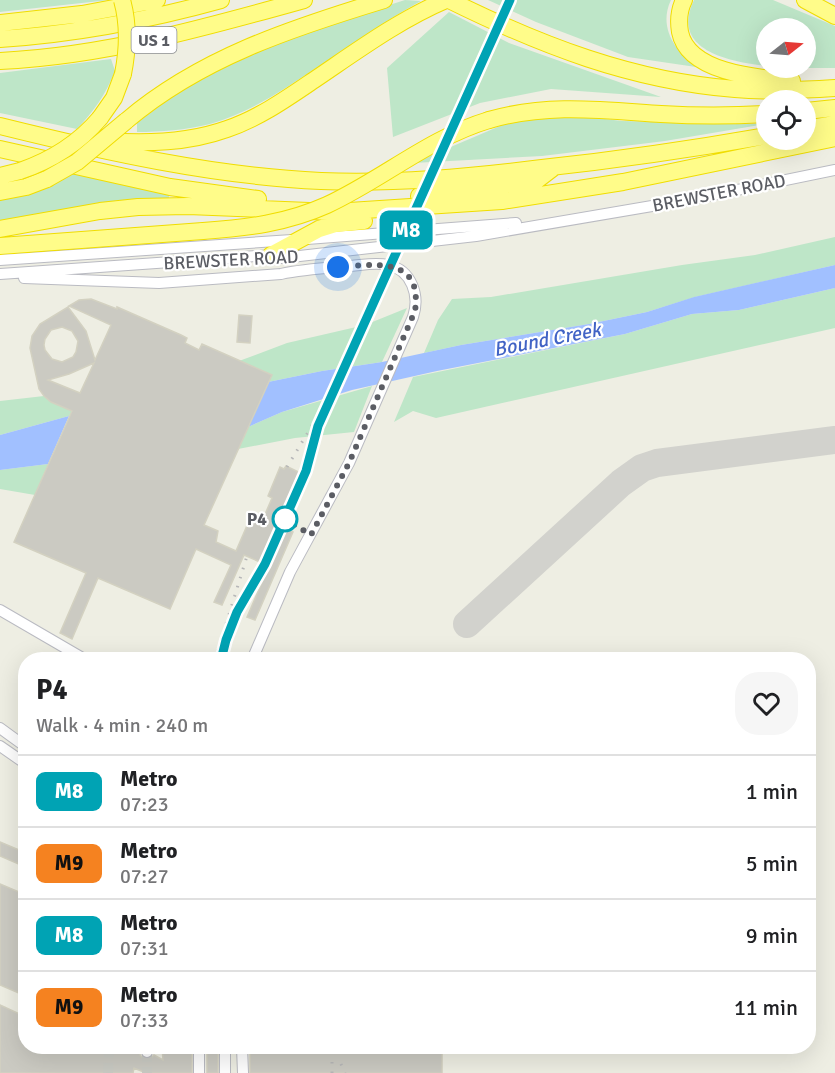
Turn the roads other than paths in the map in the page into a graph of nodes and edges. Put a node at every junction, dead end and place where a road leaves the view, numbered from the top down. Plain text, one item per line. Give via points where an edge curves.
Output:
1 (122, 0) edge
2 (157, 0) edge
3 (221, 0) edge
4 (304, 0) edge
5 (384, 0) edge
6 (448, 0) edge
7 (684, 0) edge
8 (796, 0) edge
9 (805, 0) edge
10 (831, 13) edge
11 (0, 23) edge
12 (0, 39) edge
13 (0, 61) edge
14 (835, 86) edge
15 (835, 108) edge
16 (816, 110) edge
17 (756, 114) edge
18 (835, 124) edge
19 (816, 127) edge
20 (8, 128) edge
21 (756, 138) edge
22 (835, 138) edge
23 (0, 149) edge
24 (553, 167) junction
25 (835, 170) edge
26 (0, 176) edge
27 (0, 192) edge
28 (501, 201) junction
29 (567, 220) junction
30 (0, 229) edge
31 (299, 239) junction
32 (0, 246) edge
33 (149, 250) junction
34 (271, 255) junction
35 (0, 260) edge
36 (136, 265) junction
37 (0, 276) edge
38 (147, 282) junction
39 (0, 610) edge
40 (72, 652) edge
41 (256, 652) edge
42 (0, 728) edge
43 (18, 741) edge
44 (0, 746) edge
45 (18, 758) edge
46 (200, 1054) edge
47 (225, 1054) edge
48 (242, 1054) edge
49 (199, 1073) edge
50 (225, 1073) edge
51 (243, 1073) edge

1 - 26 highway, bridge via 128,39 123,74 114,98 100,118 65,151 38,165
2 - 11 highway
3 - 12 highway via 102,27
4 - 13 highway, US 1 via 151,41
5 - 27 highway, bridge via 236,52 152,100 77,162 26,187
6 - 14 highway via 602,65 669,81 737,89
6 - 20 highway via 383,33 273,107 226,130 185,140 144,143
7 - 14 highway via 679,16 681,36 687,48 703,61 756,77
8 - 10 highway
9 - 10 highway
15 - 16 highway
17 - 32 highway, bridge via 695,115 593,108 537,110 482,122 433,143 354,191 308,213 264,226
18 - 19 highway
20 - 24 highway via 187,166 302,180 417,180
21 - 24 highway
22 - 28 highway via 623,182
23 - 24 highway via 170,188 286,200 373,200 445,193 536,181
25 - 29 street, BREWSTER ROAD
28 - 30 highway via 334,212 138,207
28 - 31 highway via 335,224
29 - 31 street, BREWSTER ROAD
29 - 34 street, BREWSTER ROAD via 354,251 282,258
31 - 33 street, BREWSTER ROAD
31 - 34 highway
33 - 35 street, BREWSTER ROAD
33 - 36 street
34 - 36 street, BREWSTER ROAD
36 - 37 street, BREWSTER ROAD
36 - 38 street via 138,276
37 - 38 street
38 - 41 street via 384,264 398,268 413,286 413,317 342,477 287,580
39 - 40 street
42 - 43 street
44 - 45 street
46 - 49 street
47 - 50 street
48 - 51 street

